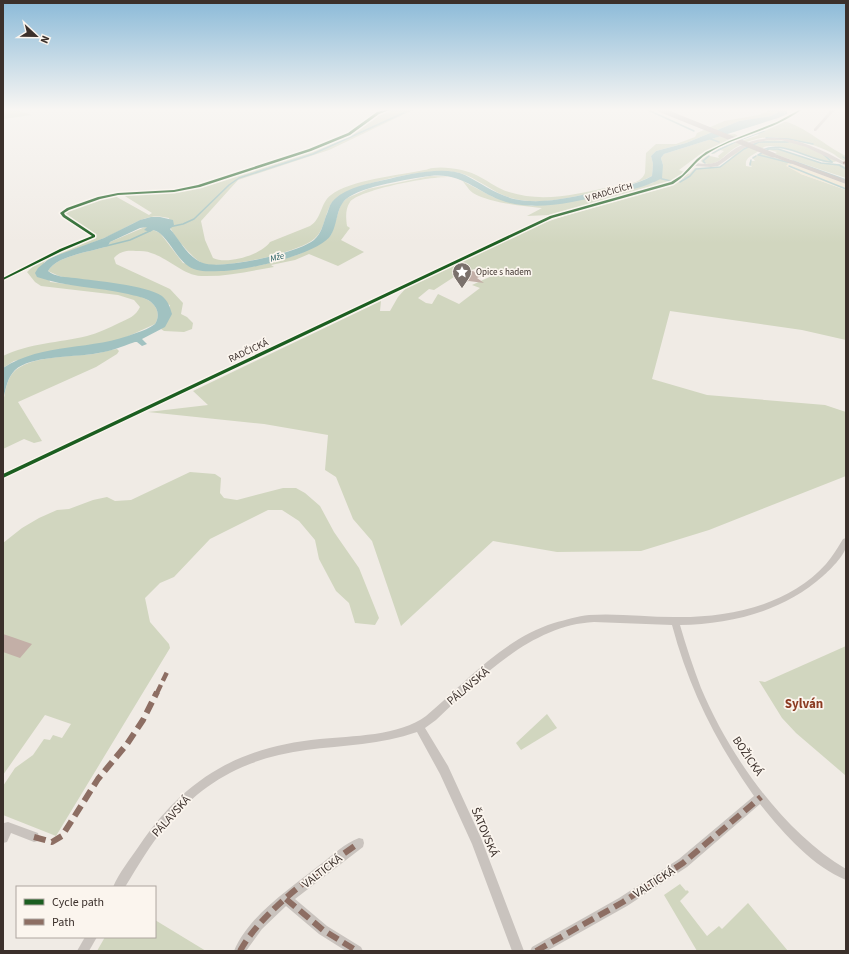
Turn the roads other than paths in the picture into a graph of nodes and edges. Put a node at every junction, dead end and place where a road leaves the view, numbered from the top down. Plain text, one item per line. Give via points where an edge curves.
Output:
1 (296, 155) edge
2 (704, 155) edge
3 (732, 155) edge
4 (772, 155) edge
5 (826, 155) edge
6 (694, 164) junction
7 (846, 165) edge
8 (846, 182) edge
9 (501, 240) joint
10 (3, 279) edge
11 (3, 476) edge
12 (846, 541) edge
13 (675, 621) junction
14 (419, 726) junction
15 (761, 796) junction
16 (34, 837) dead end
17 (3, 838) edge
18 (359, 842) dead end
19 (846, 875) edge
20 (120, 886) edge
21 (286, 899) junction
22 (90, 938) edge
23 (84, 951) edge
24 (240, 951) edge
25 (357, 951) edge
26 (518, 951) edge
27 (536, 951) edge

1 - 10 street via 205,184 174,190 118,194 68,209 62,213 64,216 94,236
2 - 6 street, V RADČICÍCH
3 - 6 street via 719,165
4 - 8 main road, bridge
5 - 7 street
6 - 9 street, V RADČICÍCH via 684,177 672,183 552,217
9 - 11 street, RADČICKÁ
12 - 13 street, PÁLAVSKÁ via 828,568 809,585 784,600 736,616
13 - 14 street, PÁLAVSKÁ via 588,619 542,631 511,650
13 - 15 street, BOŽICKÁ via 687,665 703,705 732,756
14 - 20 street, PÁLAVSKÁ via 390,736 274,750 250,757 224,770 202,784 162,822
14 - 26 street, ŠATOVSKÁ via 444,770 477,842
15 - 19 street, BOŽICKÁ via 802,843
15 - 27 street, VALTICKÁ via 683,863 623,902
16 - 17 street via 8,827
18 - 21 street, VALTICKÁ
21 - 24 street, VALTICKÁ via 261,920
21 - 25 street via 324,930
22 - 23 street

